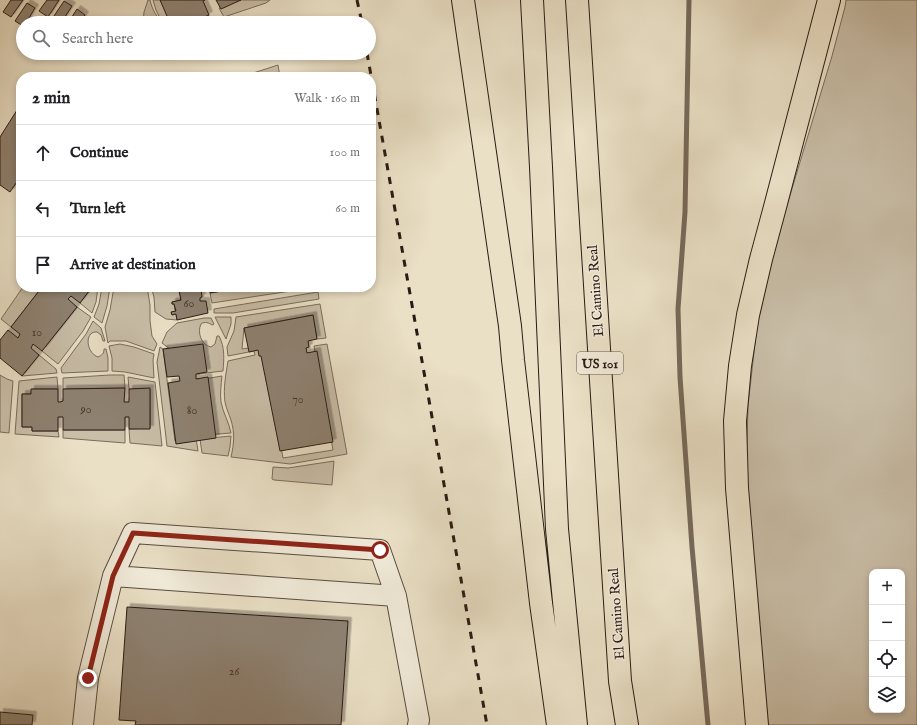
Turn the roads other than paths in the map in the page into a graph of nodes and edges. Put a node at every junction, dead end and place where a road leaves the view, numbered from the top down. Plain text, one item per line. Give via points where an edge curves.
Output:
1 (463, 0) edge
2 (532, 0) edge
3 (577, 0) edge
4 (829, 0) edge
5 (113, 576) junction
6 (396, 596) junction
7 (83, 725) edge
8 (418, 725) edge
9 (558, 725) edge
10 (576, 725) edge
11 (627, 725) edge
12 (757, 725) edge

1 - 9 highway via 510,326 541,603
2 - 10 highway via 557,529
3 - 11 highway, El Camino Real / US 101 via 620,681
4 - 12 highway via 761,259 740,366 735,421 737,488
5 - 6 lane
5 - 6 lane via 133,533 380,550
5 - 7 lane via 88,678
6 - 8 lane

